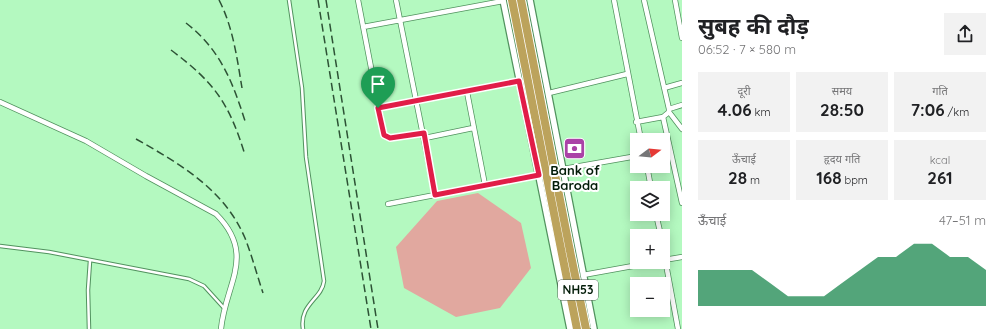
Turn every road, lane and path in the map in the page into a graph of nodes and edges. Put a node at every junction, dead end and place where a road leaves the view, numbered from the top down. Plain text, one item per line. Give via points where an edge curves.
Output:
1 (289, 0) edge
2 (358, 0) edge
3 (396, 0) edge
4 (470, 0) edge
5 (503, 0) edge
6 (512, 0) edge
7 (520, 0) edge
8 (530, 0) edge
9 (614, 0) edge
10 (644, 0) edge
11 (675, 0) edge
12 (472, 7) junction
13 (401, 20) junction
14 (363, 27) junction
15 (521, 28) junction
16 (682, 38) edge
17 (628, 74) junction
18 (519, 81) junction
19 (682, 83) edge
20 (664, 88) junction
21 (467, 92) junction
22 (549, 93) junction
23 (0, 102) edge
24 (418, 102) junction
25 (682, 106) edge
26 (378, 108) junction
27 (669, 110) junction
28 (663, 117) junction
29 (636, 122) junction
30 (473, 128) junction
31 (682, 129) edge
32 (639, 133) edge
33 (424, 136) junction
34 (630, 157) edge
35 (563, 170) junction
36 (539, 175) junction
37 (485, 185) junction
38 (435, 195) junction
39 (682, 203) edge
40 (388, 204) dead end
41 (0, 246) edge
42 (682, 257) edge
43 (670, 259) edge
44 (90, 260) junction
45 (630, 266) edge
46 (666, 269) edge
47 (583, 275) junction
48 (224, 308) junction
49 (590, 308) junction
50 (567, 313) junction
51 (89, 329) edge
52 (221, 329) edge
53 (303, 329) edge
54 (570, 329) edge
55 (577, 329) edge
56 (586, 329) edge
57 (594, 329) edge
58 (678, 329) edge

1 - 53 lane via 302,88 306,157 324,281 322,290 308,306 303,318
2 - 14 street
3 - 13 street
4 - 12 street
5 - 12 street
5 - 18 street
6 - 15 highway, NH53
7 - 15 highway, NH53
8 - 22 street
9 - 17 street
10 - 20 street
11 - 16 street
12 - 13 street
13 - 14 street
13 - 24 street
14 - 26 street
15 - 55 highway, NH53, bridge
15 - 56 highway, NH53, bridge
17 - 22 street
17 - 29 street
18 - 21 street
18 - 36 street
19 - 20 street
20 - 27 street
21 - 24 street
21 - 30 street
22 - 35 street
23 - 48 street via 86,141 216,214 228,228 238,258
24 - 26 street
24 - 33 street
25 - 27 street
26 - 33 street via 383,132 387,138
27 - 28 street
27 - 31 street
28 - 29 street
28 - 39 street
29 - 32 street
30 - 33 street
30 - 37 street
33 - 38 street
34 - 35 street
35 - 47 street
36 - 37 street
36 - 50 street
37 - 38 street
38 - 40 street
41 - 44 lane
42 - 43 street
44 - 48 lane via 189,279 204,286
44 - 51 lane
45 - 47 street
46 - 58 street
47 - 49 street
48 - 52 street
49 - 50 street
49 - 57 street
50 - 54 street

